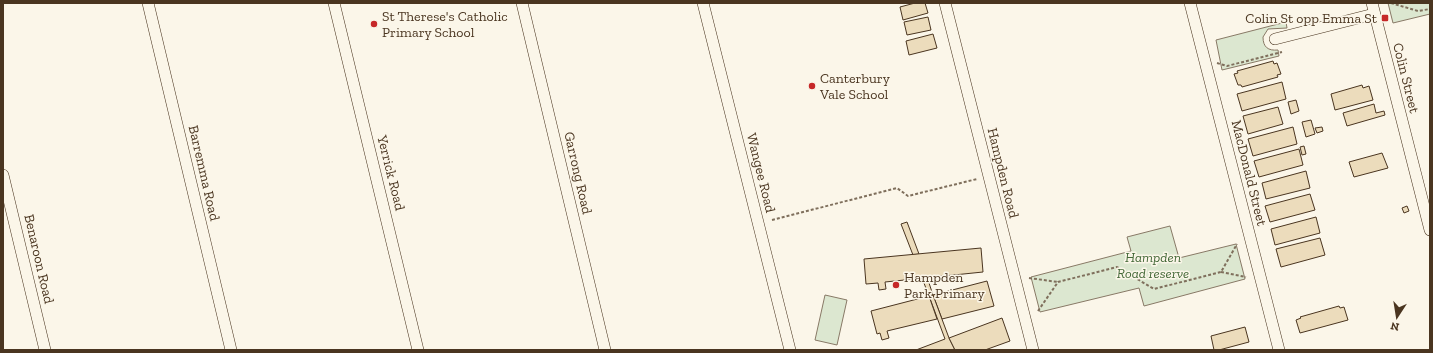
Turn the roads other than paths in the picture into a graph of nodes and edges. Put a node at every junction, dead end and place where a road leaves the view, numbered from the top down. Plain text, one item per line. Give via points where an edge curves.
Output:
1 (148, 3) edge
2 (334, 3) edge
3 (522, 3) edge
4 (703, 3) edge
5 (945, 3) edge
6 (1190, 3) edge
7 (1373, 8) edge
8 (1274, 38) dead end
9 (3, 175) edge
10 (5, 192) edge
11 (1430, 230) edge
12 (45, 350) edge
13 (231, 350) edge
14 (418, 350) edge
15 (604, 350) edge
16 (790, 350) edge
17 (1033, 350) edge
18 (1279, 350) edge

1 - 13 street, Barremma Road
2 - 14 street, Yerrick Road
3 - 15 street, Garrong Road
4 - 16 street, Wangee Road
5 - 17 street, Hampden Road
6 - 18 street, MacDonald Street
7 - 8 street
7 - 11 street, Colin Street
9 - 10 street, Benaroon Road
10 - 12 street, Benaroon Road

